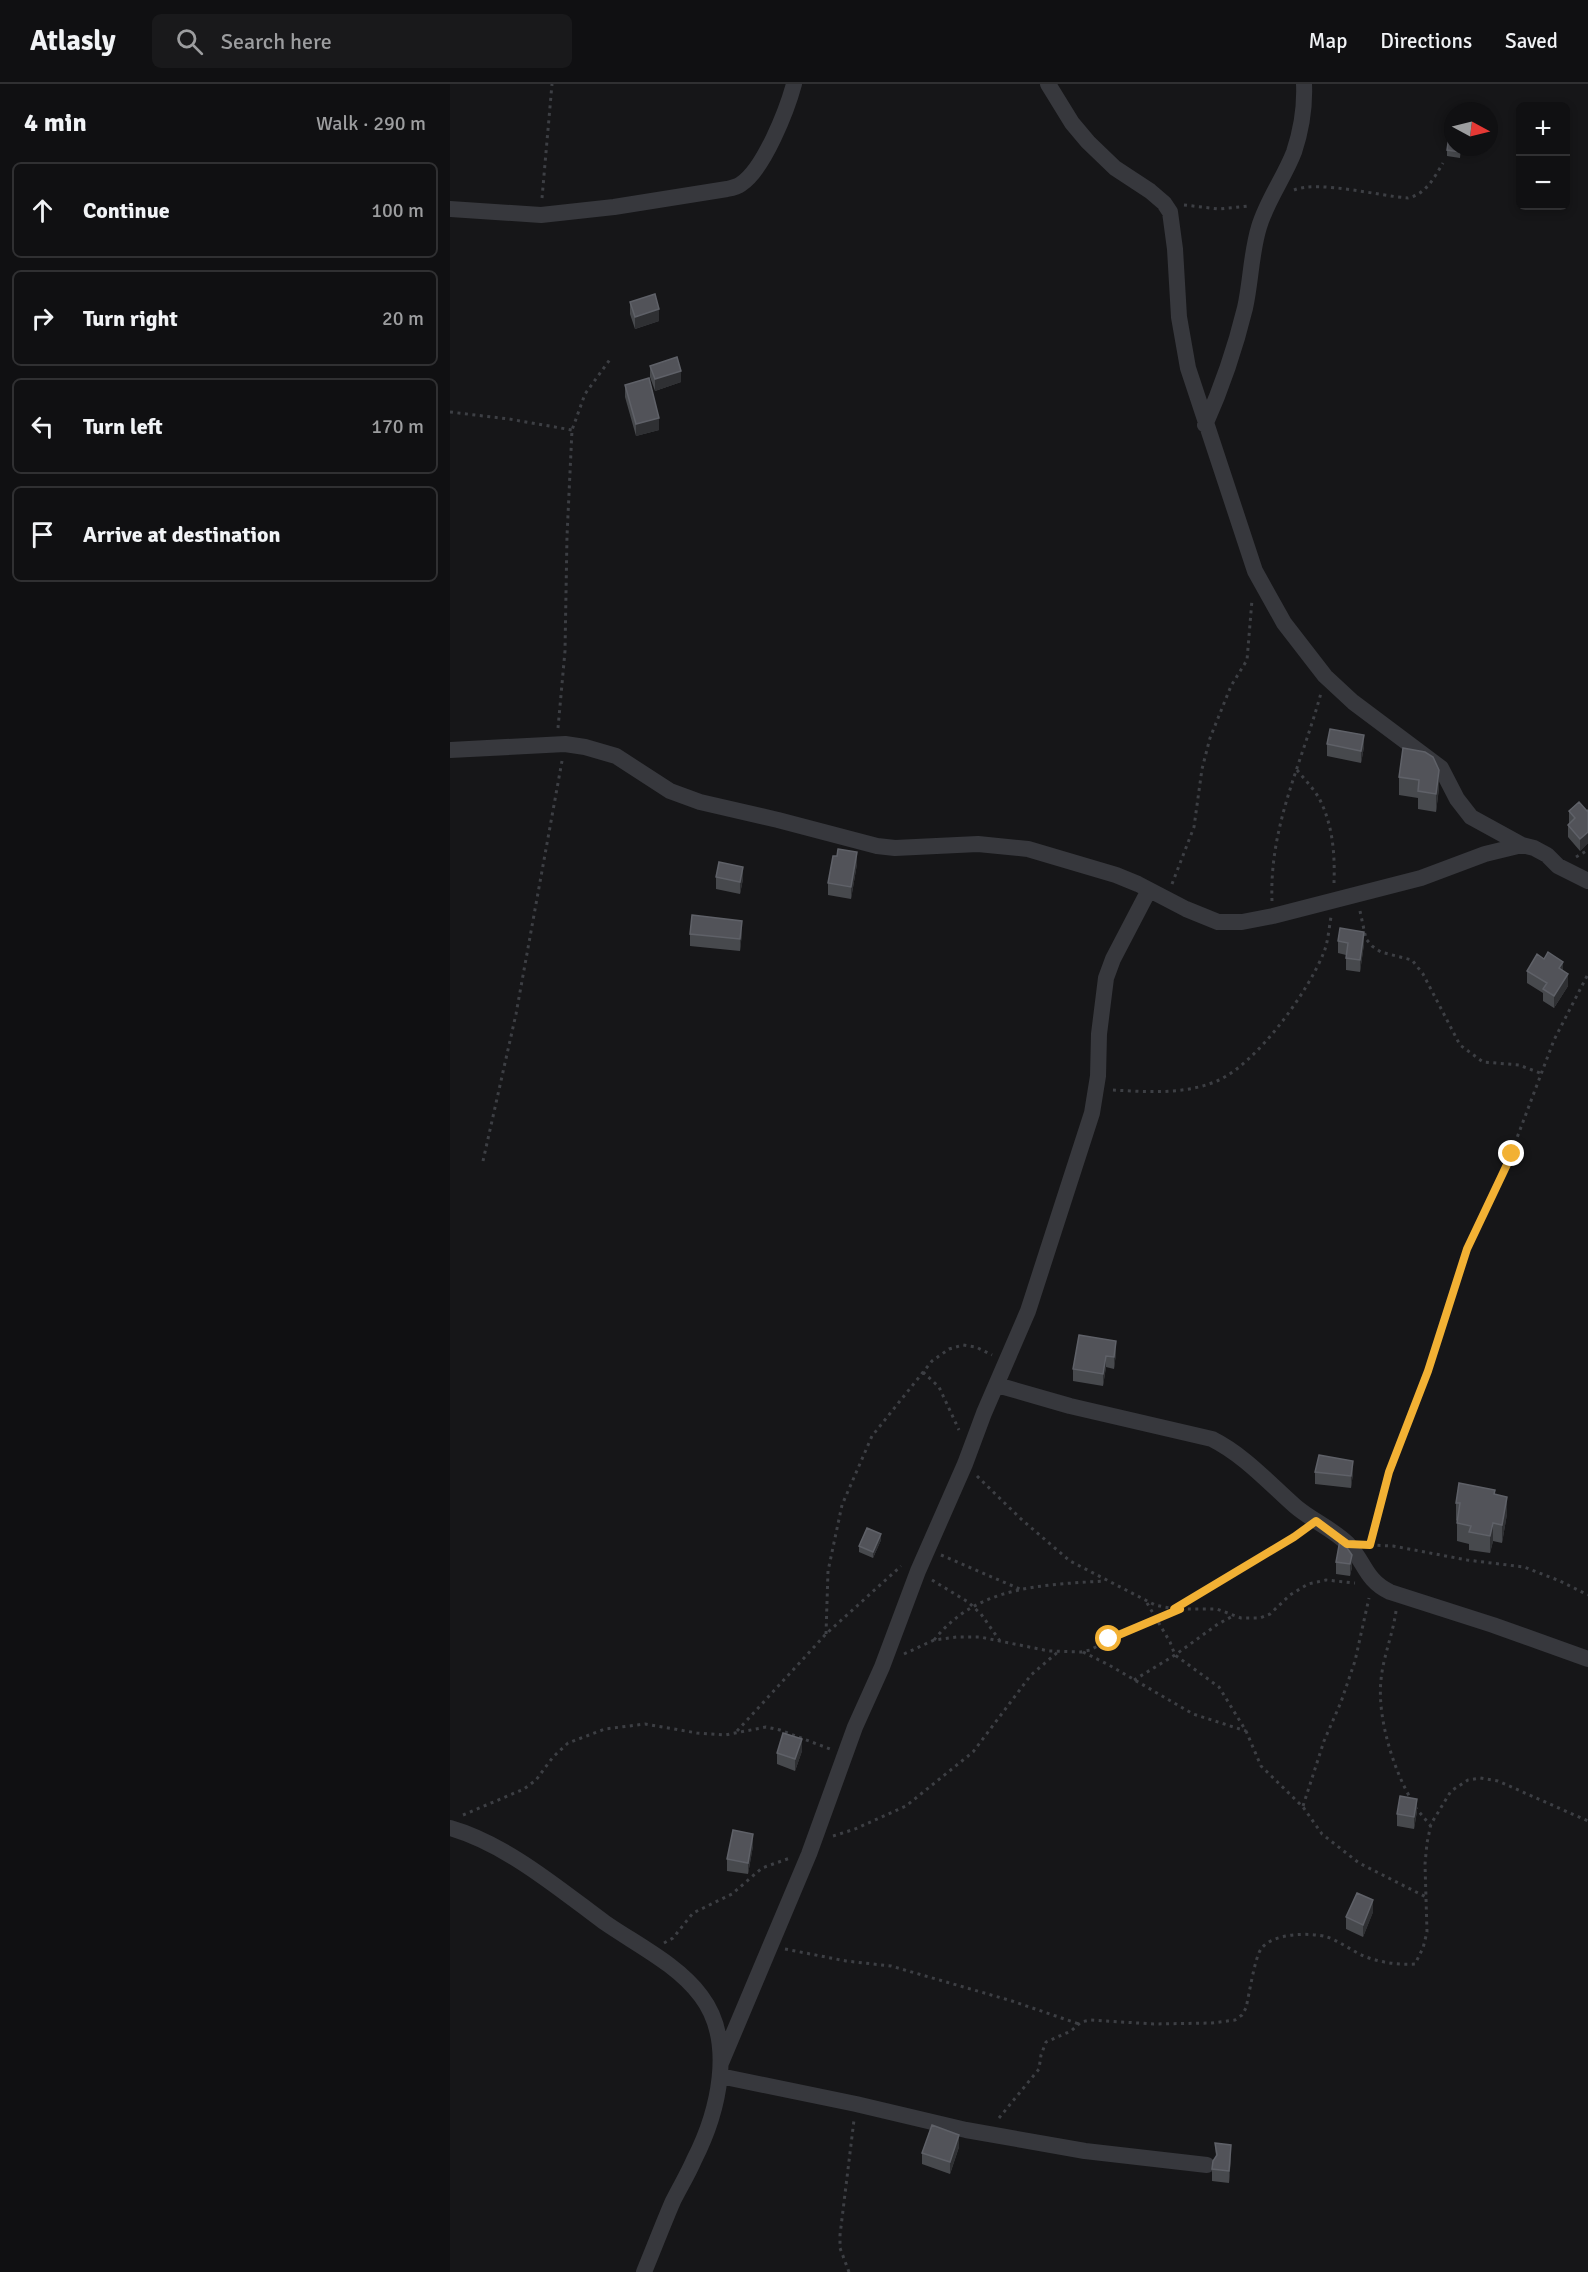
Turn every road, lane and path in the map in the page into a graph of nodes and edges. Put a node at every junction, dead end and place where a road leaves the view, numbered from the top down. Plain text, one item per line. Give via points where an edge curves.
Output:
1 (552, 84) edge
2 (794, 84) edge
3 (1048, 84) edge
4 (1304, 84) edge
5 (1443, 163) dead end
6 (1271, 199) junction
7 (1164, 203) junction
8 (450, 209) edge
9 (541, 215) junction
10 (611, 358) dead end
11 (450, 412) edge
12 (1205, 425) junction
13 (572, 430) junction
14 (1256, 571) junction
15 (1326, 676) junction
16 (561, 745) junction
17 (450, 750) edge
18 (1297, 770) junction
19 (1522, 845) junction
20 (1588, 881) edge
21 (1149, 890) junction
22 (1358, 894) junction
23 (1165, 898) junction
24 (1334, 900) junction
25 (1273, 916) junction
26 (1588, 974) edge
27 (1540, 1073) junction
28 (1096, 1088) junction
29 (483, 1161) dead end
30 (1006, 1365) junction
31 (923, 1372) junction
32 (997, 1385) junction
33 (967, 1460) junction
34 (1316, 1521) junction
35 (1347, 1544) junction
36 (1370, 1545) junction
37 (927, 1550) junction
38 (918, 1571) junction
39 (1106, 1581) junction
40 (1375, 1585) junction
41 (1022, 1590) junction
42 (1398, 1594) junction
43 (1588, 1594) edge
44 (1147, 1601) junction
45 (972, 1606) junction
46 (1174, 1609) junction
47 (1180, 1609) junction
48 (1233, 1616) junction
49 (1155, 1619) junction
50 (826, 1634) junction
51 (934, 1640) junction
52 (1000, 1641) junction
53 (1059, 1651) junction
54 (1081, 1652) junction
55 (1175, 1655) junction
56 (1588, 1659) edge
57 (882, 1667) junction
58 (1134, 1680) junction
59 (1246, 1731) junction
60 (736, 1733) junction
61 (846, 1753) junction
62 (1303, 1807) junction
63 (1588, 1821) edge
64 (452, 1823) edge
65 (1431, 1826) junction
66 (811, 1847) junction
67 (1426, 1897) junction
68 (769, 1946) junction
69 (650, 1951) junction
70 (1079, 2024) junction
71 (721, 2070) junction
72 (856, 2104) junction
73 (987, 2134) junction
74 (1207, 2165) dead end
75 (644, 2272) edge
76 (849, 2272) edge

1 - 9 path
2 - 9 street via 786,112 763,158 742,184 702,194
3 - 7 street via 1088,142 1115,168
4 - 6 street via 1294,152
5 - 6 path via 1424,191 1408,198 1299,187
6 - 7 path via 1219,209
6 - 12 street via 1259,228 1237,340
7 - 12 street via 1170,212 1176,249 1181,336
8 - 9 street
10 - 13 path via 585,394
11 - 13 path
12 - 14 street
13 - 16 path
14 - 15 street via 1284,622
14 - 23 path via 1247,660 1231,686 1210,738 1194,827
15 - 18 path
15 - 19 street via 1353,702 1441,768 1471,817
16 - 17 street
16 - 21 street via 616,756 670,791 734,811 877,846 978,844 1028,849 1116,875
16 - 29 path via 516,1014
18 - 24 path via 1320,799 1330,829 1335,858
18 - 25 path via 1275,840
19 - 20 street via 1547,855 1558,866
19 - 22 street
21 - 23 street
21 - 28 street via 1106,978
22 - 24 street
22 - 27 path via 1366,939 1381,952 1412,960 1460,1046 1483,1062 1519,1065
23 - 25 street via 1218,921 1242,922
24 - 25 street
24 - 28 path via 1324,952 1304,989 1249,1060 1221,1079 1187,1089 1139,1092
26 - 27 path
27 - 36 path via 1512,1154 1467,1249 1428,1371 1389,1472
28 - 30 street via 1092,1113 1043,1269
30 - 31 path via 963,1345 949,1349
30 - 32 street
31 - 33 path via 939,1387 948,1404
31 - 50 path via 872,1436 842,1505 828,1571
32 - 33 street
32 - 34 street via 1212,1439 1269,1480
33 - 37 street
33 - 39 path via 1058,1552
34 - 35 street
34 - 46 path
35 - 36 path
35 - 40 street
36 - 43 path via 1524,1567
37 - 38 street
37 - 41 path
37 - 50 path via 898,1568
38 - 45 path
38 - 57 street
39 - 41 path
39 - 44 path
40 - 42 street
40 - 48 path via 1317,1581 1299,1588 1266,1617
40 - 62 path via 1356,1661
41 - 45 path
42 - 56 street
42 - 65 path via 1381,1677 1383,1722 1408,1795
44 - 46 path
44 - 49 path
45 - 51 path
45 - 52 path
46 - 47 path
47 - 48 path via 1217,1609
47 - 49 path
48 - 55 path
49 - 54 path
49 - 55 path
50 - 60 path
51 - 52 path via 980,1637
51 - 57 path
52 - 53 path
53 - 54 path
53 - 66 path via 1031,1675 973,1752 906,1806
54 - 58 path
55 - 58 path
55 - 59 path via 1219,1687
57 - 61 street
58 - 59 path via 1192,1713
59 - 62 path via 1261,1767
60 - 61 path via 760,1727 780,1730
60 - 64 path via 712,1734 645,1724 595,1732 568,1743 524,1790
61 - 66 street
62 - 67 path via 1322,1834 1359,1863
63 - 65 path via 1498,1781 1480,1778 1450,1791
64 - 69 street
65 - 67 path via 1425,1864
66 - 68 street
66 - 69 path via 762,1868 732,1894 693,1913 673,1938
67 - 70 path via 1426,1932 1415,1964 1366,1957 1327,1937 1287,1935 1259,1950 1246,2007 1235,2020 1154,2024 1090,2020
68 - 70 path via 891,1966
68 - 71 street
69 - 71 street via 701,1996 718,2026
70 - 73 path via 1046,2042 1039,2069
71 - 72 street
71 - 75 street via 708,2126
72 - 73 street
72 - 76 path via 840,2235 840,2248
73 - 74 street

